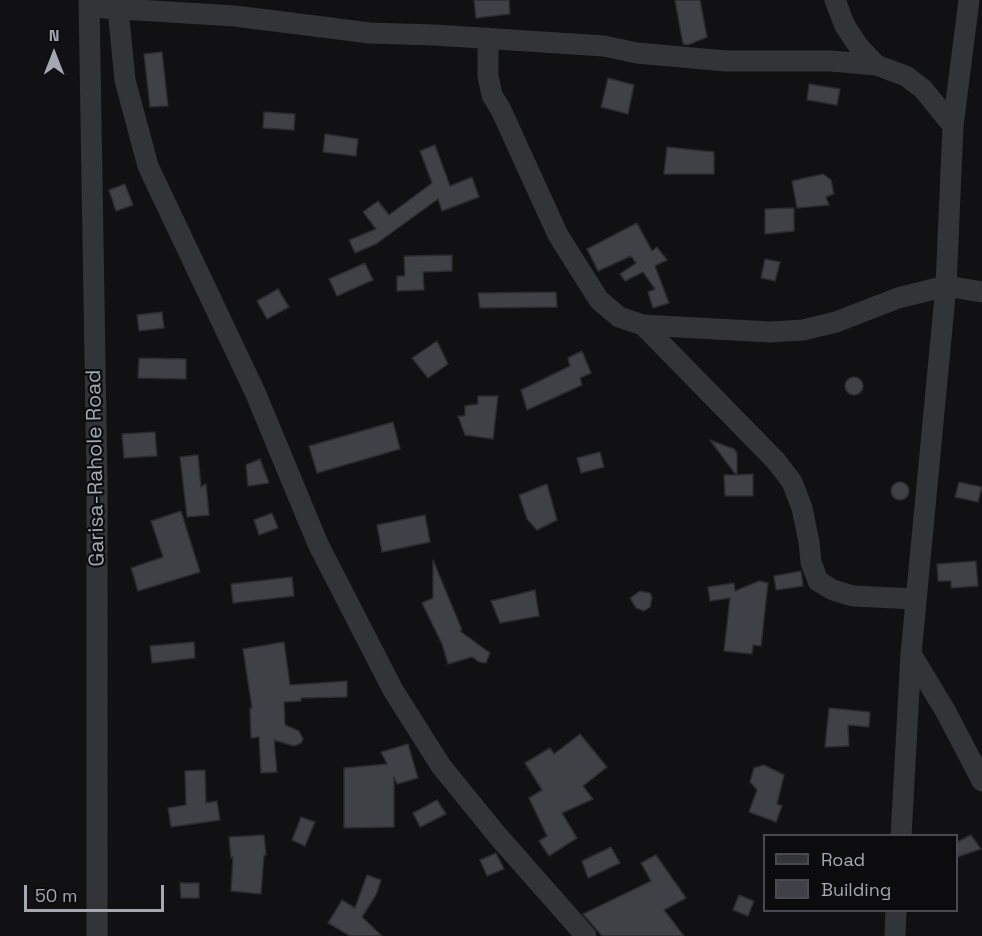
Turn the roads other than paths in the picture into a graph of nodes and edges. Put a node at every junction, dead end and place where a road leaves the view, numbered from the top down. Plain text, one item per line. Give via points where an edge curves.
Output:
1 (835, 0) edge
2 (969, 0) edge
3 (89, 4) edge
4 (118, 9) junction
5 (488, 38) junction
6 (876, 65) junction
7 (953, 126) junction
8 (946, 285) junction
9 (982, 292) edge
10 (643, 325) junction
11 (916, 599) junction
12 (911, 654) junction
13 (982, 781) edge
14 (901, 834) edge
15 (896, 912) edge
16 (97, 936) edge
17 (586, 936) edge
18 (894, 936) edge

1 - 6 street via 845,26
2 - 7 street
3 - 4 street
3 - 16 street, Garisa-Rahole Road via 97,479
4 - 5 street via 235,16 370,33
4 - 17 street via 125,80 148,166 255,392 318,544 393,690 441,766
5 - 6 street via 604,46 726,61
5 - 10 street via 492,95 558,235 599,300 619,317
6 - 7 street via 906,76 923,89
7 - 8 street
8 - 9 street
8 - 10 street via 802,330
8 - 11 street
10 - 11 street via 792,482 818,580 853,596
11 - 12 street
12 - 13 street
12 - 14 street
15 - 18 street

